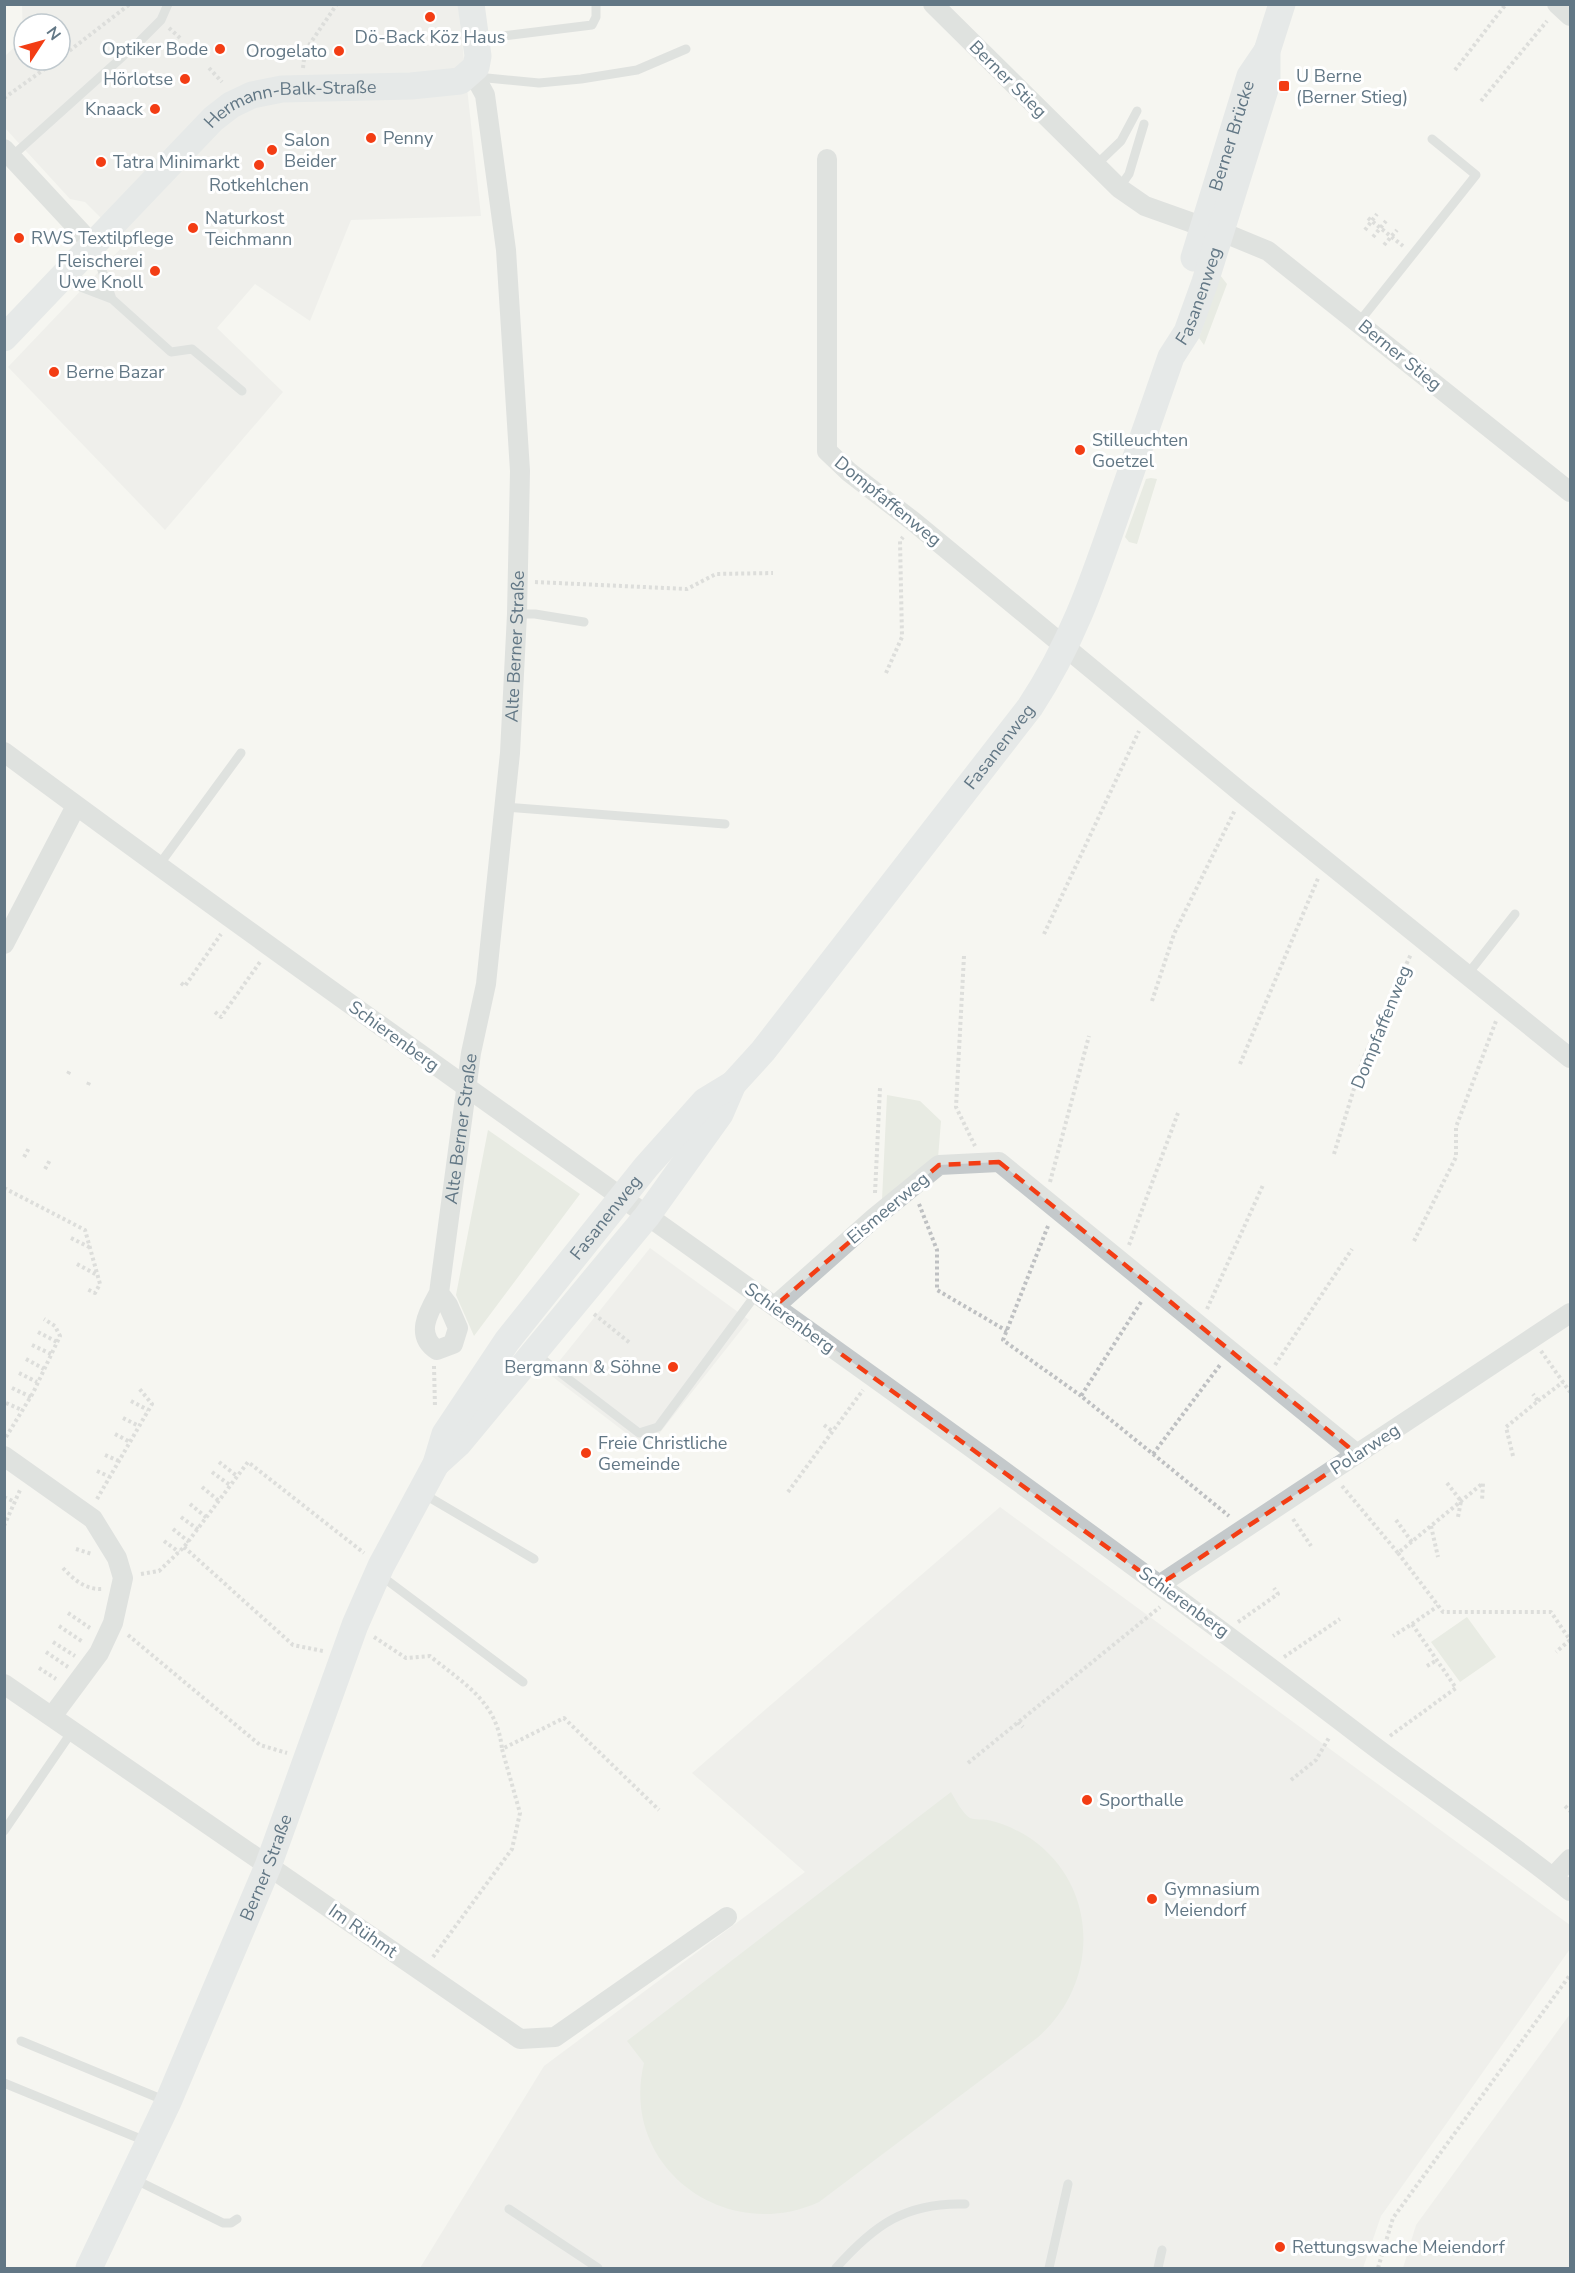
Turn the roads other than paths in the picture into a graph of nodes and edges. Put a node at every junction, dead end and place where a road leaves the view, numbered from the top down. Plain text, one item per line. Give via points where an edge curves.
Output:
1 (168, 4) edge
2 (471, 4) edge
3 (596, 4) edge
4 (933, 4) edge
5 (1282, 4) edge
6 (477, 39) junction
7 (686, 49) dead end
8 (1268, 51) junction
9 (469, 76) junction
10 (1137, 111) dead end
11 (1144, 124) dead end
12 (1432, 139) dead end
13 (8, 153) edge
14 (827, 159) dead end
15 (1096, 165) junction
16 (1119, 188) junction
17 (1213, 229) junction
18 (93, 245) junction
19 (60, 279) junction
20 (112, 299) junction
21 (1359, 322) junction
22 (4, 338) edge
23 (242, 391) dead end
24 (1570, 492) edge
25 (517, 614) junction
26 (584, 622) dead end
27 (1065, 648) junction
28 (4, 752) edge
29 (241, 753) dead end
30 (76, 806) junction
31 (504, 807) junction
32 (725, 824) dead end
33 (159, 865) junction
34 (1515, 914) dead end
35 (4, 945) edge
36 (1467, 975) junction
37 (1570, 1058) edge
38 (733, 1084) junction
39 (467, 1090) junction
40 (621, 1198) junction
41 (647, 1216) junction
42 (440, 1293) dead end
43 (757, 1293) junction
44 (775, 1306) junction
45 (1570, 1313) edge
46 (534, 1352) junction
47 (500, 1374) junction
48 (1357, 1454) junction
49 (4, 1456) edge
50 (420, 1492) junction
51 (534, 1559) dead end
52 (379, 1570) junction
53 (1167, 1590) junction
54 (523, 1682) dead end
55 (4, 1684) edge
56 (53, 1715) junction
57 (73, 1730) junction
58 (4, 1831) edge
59 (1570, 1859) edge
60 (268, 1866) junction
61 (1553, 1877) junction
62 (1570, 1891) edge
63 (727, 1917) dead end
64 (21, 2041) dead end
65 (4, 2083) edge
66 (168, 2102) junction
67 (150, 2143) junction
68 (133, 2179) junction
69 (1068, 2184) dead end
70 (965, 2204) dead end
71 (509, 2209) dead end
72 (237, 2219) dead end
73 (1162, 2250) dead end
74 (89, 2268) edge
75 (598, 2268) edge
76 (836, 2268) edge
77 (1049, 2268) edge
78 (1158, 2268) edge

1 - 13 lane via 161,20 140,41
2 - 6 main road
3 - 6 lane via 592,25
4 - 15 street, Berner Stieg
5 - 8 main road, Berner Brücke
6 - 9 main road via 476,67
7 - 9 lane via 637,70 581,79 539,84
8 - 17 main road, Berner Brücke via 1268,83
8 - 17 main road, Berner Brücke via 1250,76 1213,196
9 - 18 main road, Hermann-Balk-Straße via 447,84 299,74 252,95 213,120
9 - 25 street, Alte Berner Straße via 485,95 506,250 520,471
10 - 15 lane via 1121,141
11 - 16 lane via 1129,174
12 - 21 lane via 1476,175
13 - 18 street
14 - 27 street, Dompfaffenweg via 827,451
15 - 16 street, Berner Stieg
16 - 17 street, Berner Stieg via 1145,206
17 - 21 street, Berner Stieg via 1268,251
17 - 27 main road, Fasanenweg via 1188,332 1171,357 1094,583
18 - 19 main road, Hermann-Balk-Straße
18 - 20 lane
19 - 20 lane
19 - 22 main road, Hermann-Balk-Straße
20 - 23 lane via 171,352 192,350
21 - 24 street, Berner Stieg
25 - 26 lane
25 - 31 street, Alte Berner Straße
27 - 36 street, Dompfaffenweg
27 - 38 main road, Fasanenweg via 1030,707 763,1051
28 - 30 street, Schierenberg
29 - 33 lane
30 - 33 street, Schierenberg
30 - 35 street
31 - 32 lane
31 - 39 street, Alte Berner Straße via 486,984
33 - 39 street, Schierenberg
34 - 36 lane
36 - 37 street, Dompfaffenweg
38 - 40 main road, Fasanenweg via 705,1101 683,1123
38 - 41 main road, Fasanenweg via 720,1114
39 - 40 street, Schierenberg
39 - 42 street, Alte Berner Straße
40 - 41 street, Schierenberg
40 - 47 main road, Fasanenweg
41 - 43 street, Schierenberg
41 - 46 main road, Fasanenweg
43 - 44 street, Schierenberg
43 - 46 lane via 658,1427 639,1433
44 - 48 street, Eismeerweg via 939,1165 999,1162
44 - 53 street, Schierenberg
45 - 48 street, Polarweg
46 - 47 main road, Fasanenweg
47 - 50 main road, Berner Straße via 459,1443 436,1464
48 - 53 street, Polarweg via 1244,1529
49 - 56 street via 93,1519 117,1558 122,1583 106,1638
50 - 51 lane
50 - 52 main road, Berner Straße
52 - 54 lane
52 - 60 main road, Berner Straße
53 - 61 street, Schierenberg
55 - 56 street, Im Rühmt
56 - 57 street, Im Rühmt
57 - 58 lane
57 - 60 street, Im Rühmt
59 - 61 street
60 - 63 street, Im Rühmt via 520,2039 555,2037
60 - 66 main road, Berner Straße
61 - 62 street, Schierenberg
64 - 66 lane
65 - 67 lane
66 - 67 main road, Berner Straße
67 - 68 main road, Berner Straße
68 - 72 lane via 224,2223
68 - 74 main road, Berner Straße
69 - 77 lane
70 - 76 lane via 919,2207 889,2220
71 - 75 lane
73 - 78 lane

